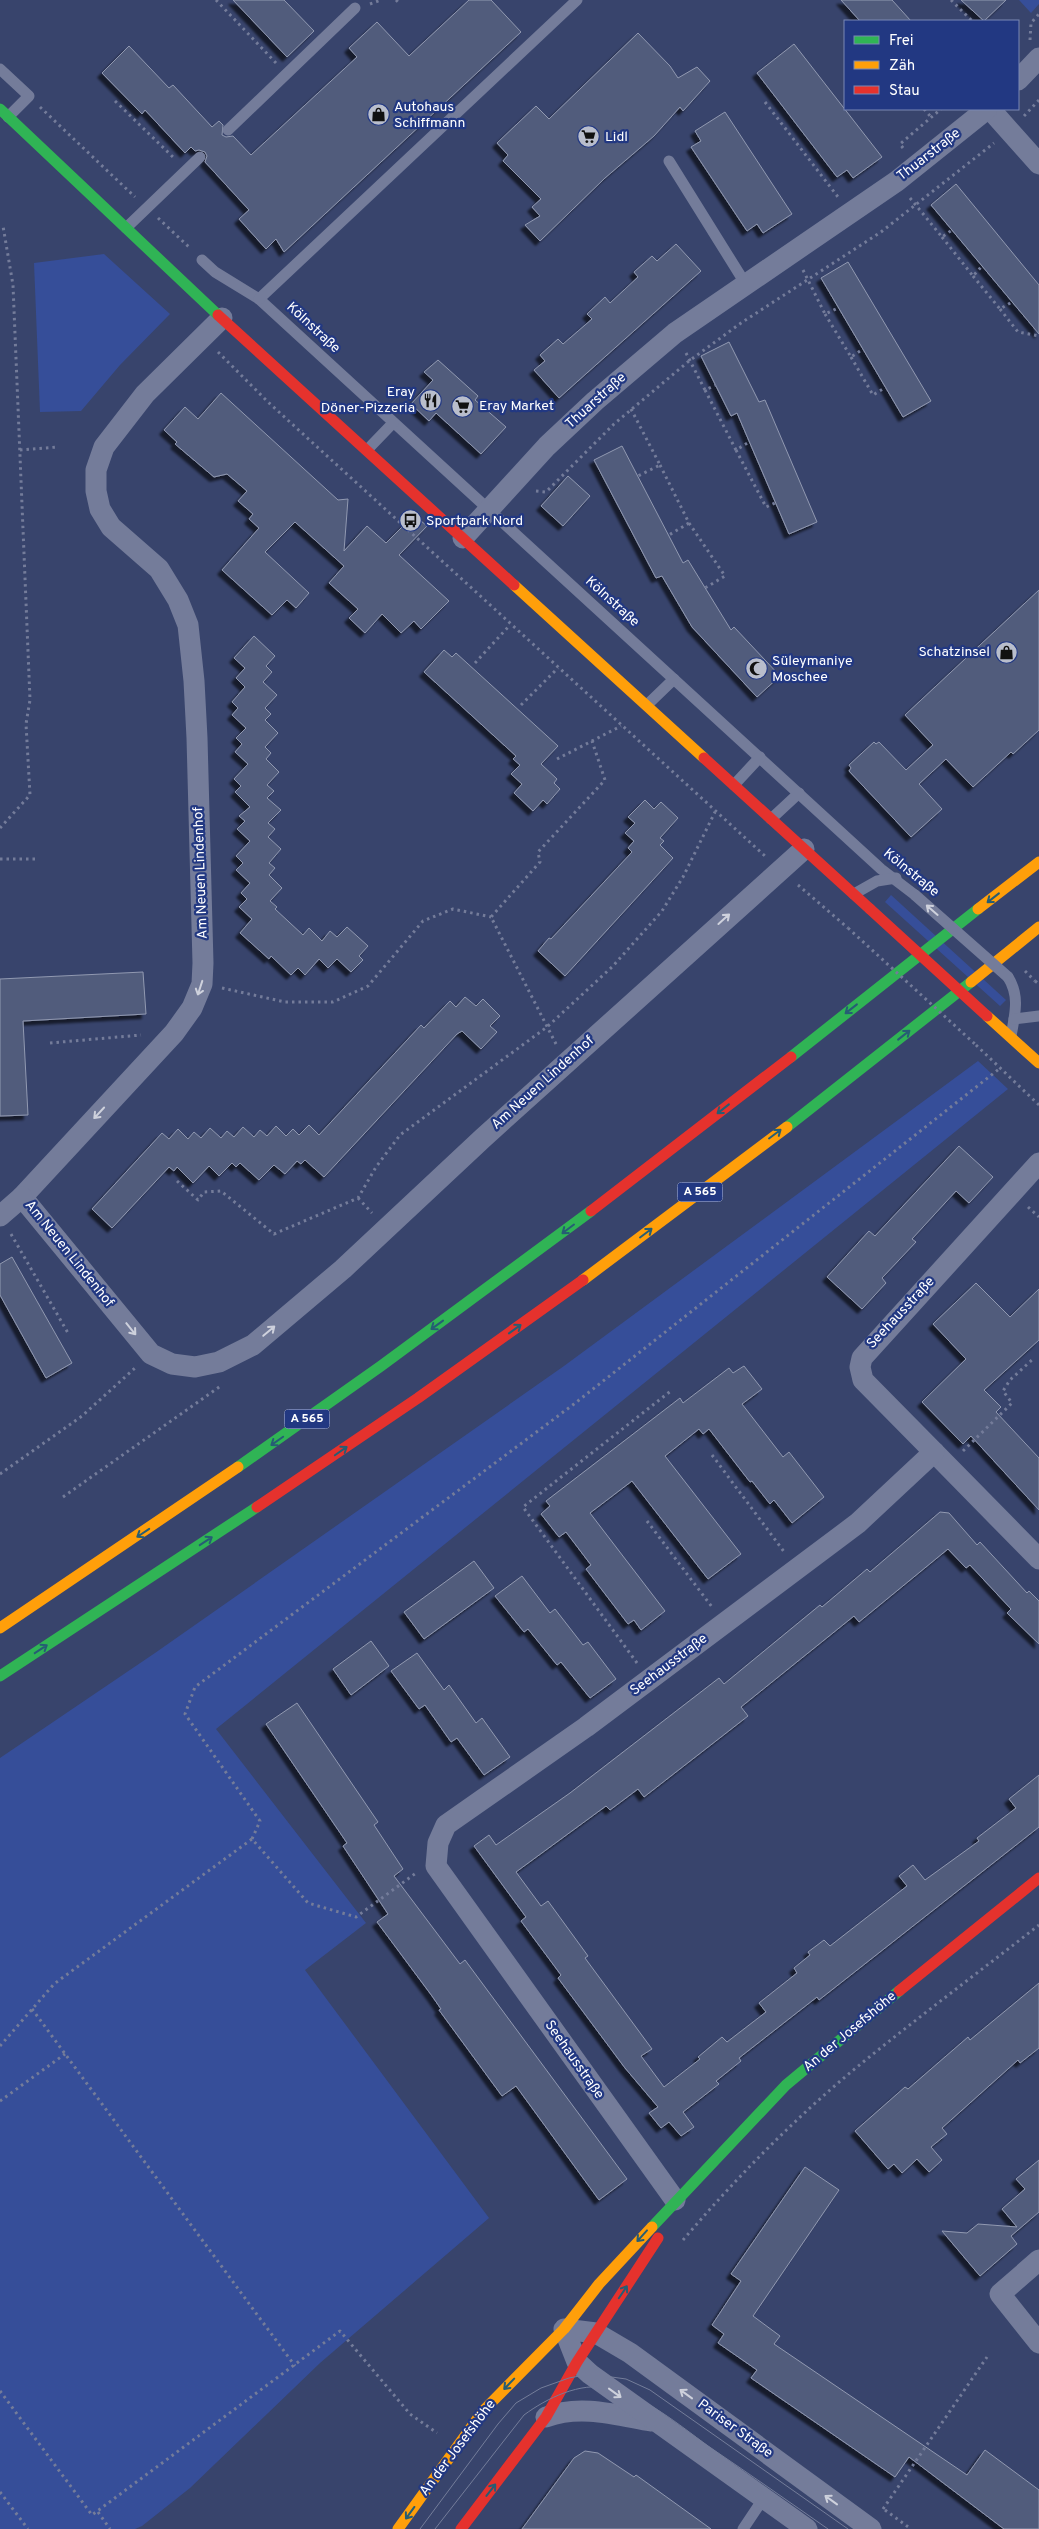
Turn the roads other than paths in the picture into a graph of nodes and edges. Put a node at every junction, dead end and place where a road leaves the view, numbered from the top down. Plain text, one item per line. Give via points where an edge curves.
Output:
1 (577, 0) edge
2 (355, 8) dead end
3 (1039, 58) edge
4 (0, 69) edge
5 (1019, 79) edge
6 (987, 110) edge
7 (989, 110) edge
8 (4, 113) edge
9 (228, 130) dead end
10 (200, 157) dead end
11 (670, 161) dead end
12 (1039, 164) edge
13 (126, 228) junction
14 (202, 260) road end
15 (745, 284) junction
16 (259, 299) junction
17 (222, 318) junction
18 (394, 423) junction
19 (367, 450) junction
20 (488, 510) junction
21 (463, 538) junction
22 (674, 679) junction
23 (647, 705) junction
24 (760, 758) junction
25 (734, 785) junction
26 (799, 793) junction
27 (771, 819) junction
28 (804, 849) junction
29 (1037, 864) edge
30 (896, 878) junction
31 (854, 894) junction
32 (1039, 927) edge
33 (1039, 1016) edge
34 (1014, 1019) junction
35 (1011, 1038) junction
36 (1039, 1063) edge
37 (1039, 1163) edge
38 (22, 1197) junction
39 (0, 1216) edge
40 (941, 1459) junction
41 (1039, 1559) edge
42 (0, 1628) edge
43 (0, 1676) edge
44 (1039, 1878) edge
45 (675, 2200) junction
46 (1039, 2260) edge
47 (564, 2329) junction
48 (596, 2333) junction
49 (1039, 2343) edge
50 (577, 2362) junction
51 (546, 2418) junction
52 (655, 2422) junction
53 (763, 2499) junction
54 (398, 2529) edge
55 (461, 2529) edge
56 (743, 2529) edge
57 (807, 2529) edge
58 (870, 2529) edge

1 - 16 lane
2 - 9 lane
3 - 5 street
4 - 8 lane via 29,96
6 - 15 street, Thuarstraße via 897,181
7 - 12 street, Thuarstraße
8 - 13 main road
10 - 13 lane
11 - 15 lane
13 - 17 main road
14 - 16 lane, Kölnstraße via 215,272
15 - 20 street, Thuarstraße via 675,333 588,407
16 - 18 lane, Kölnstraße
17 - 19 main road
17 -> 38 street, Am Neuen Lindenhof via 145,394 104,447 96,470 100,509 111,527 158,569 178,600 188,625 195,690 202,984 192,1008 174,1032
18 - 19 lane
18 - 20 lane, Kölnstraße
19 - 21 main road
20 - 21 street, Thuarstraße
20 - 22 lane, Kölnstraße
21 - 23 main road
22 - 23 lane
22 - 24 lane, Kölnstraße
23 - 25 main road
24 - 25 lane
24 - 26 lane, Kölnstraße
25 - 27 main road
26 - 27 lane
26 - 30 lane, Kölnstraße via 881,869
27 - 28 main road
28 - 31 main road
38 -> 28 street, Am Neuen Lindenhof via 151,1354 172,1364 195,1367 219,1362 253,1345 343,1269
29 -> 42 main road, A 565 via 484,1291 272,1444
30 - 31 lane via 877,881
34 -> 30 lane, Kölnstraße, bridge via 1015,987 1008,976
31 - 35 main road, bridge
43 -> 32 main road, A 565 via 306,1475 476,1358 645,1234
33 - 34 lane
34 - 35 lane, Kölnstraße
35 - 36 main road
37 - 40 street, Seehausstraße via 862,1358 863,1380
38 - 39 street
40 - 41 street
40 - 45 street, Seehausstraße via 649,1680 446,1825 438,1843 436,1866
44 - 45 main road, An der Josefshöhe via 786,2085
45 -> 47 main road, An der Josefshöhe via 599,2284
48 -> 45 main road, An der Josefshöhe via 656,2243
46 - 49 street via 1000,2294
47 - 48 street
47 - 50 street
47 -> 54 main road, An der Josefshöhe via 483,2411
48 - 50 main road, An der Josefshöhe
58 -> 48 street, Pariser Straße via 630,2353
50 - 51 main road, An der Josefshöhe
50 -> 52 street
51 - 52 street via 560,2412 591,2411
55 -> 51 main road, An der Josefshöhe
52 - 53 street
53 - 56 lane
53 - 57 street

